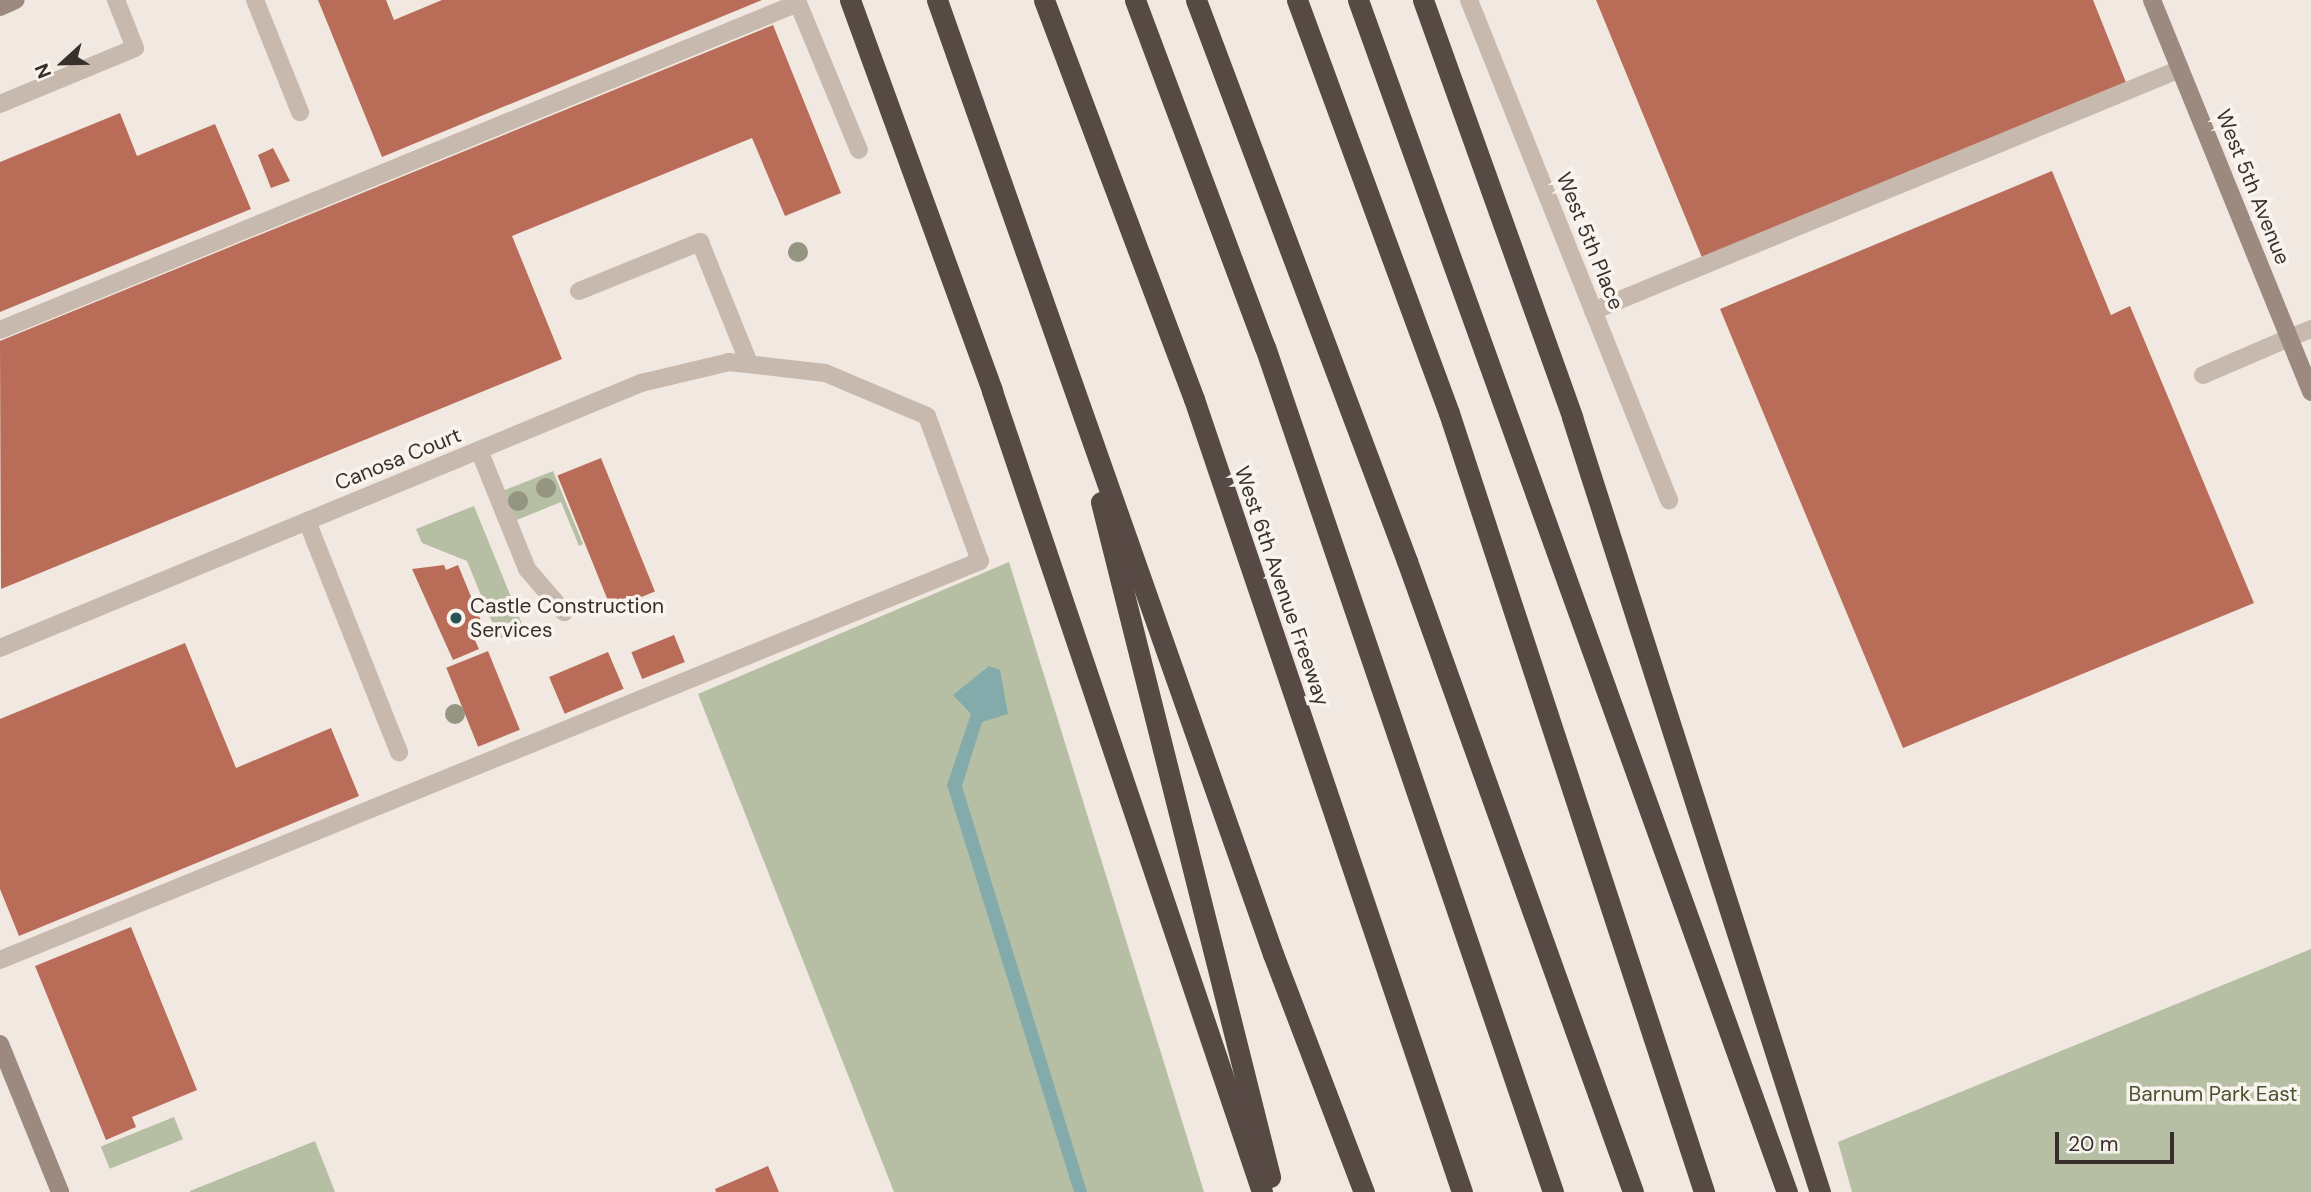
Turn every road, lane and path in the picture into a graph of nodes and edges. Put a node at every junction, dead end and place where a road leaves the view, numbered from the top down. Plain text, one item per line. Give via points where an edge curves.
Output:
1 (16, 0) edge
2 (116, 0) edge
3 (255, 0) edge
4 (850, 0) edge
5 (937, 0) edge
6 (1044, 0) edge
7 (1135, 0) edge
8 (1196, 0) edge
9 (1297, 0) edge
10 (1358, 0) edge
11 (1423, 0) edge
12 (1469, 0) edge
13 (2152, 0) edge
14 (0, 7) edge
15 (2180, 69) junction
16 (0, 104) edge
17 (300, 112) dead end
18 (859, 150) dead end
19 (579, 291) dead end
20 (1593, 311) junction
21 (2311, 329) edge
22 (0, 330) edge
23 (2289, 338) junction
24 (749, 363) junction
25 (1069, 374) junction
26 (2203, 375) dead end
27 (2311, 392) edge
28 (479, 450) junction
29 (1669, 500) dead end
30 (307, 521) junction
31 (564, 612) dead end
32 (0, 648) edge
33 (399, 752) dead end
34 (0, 960) edge
35 (0, 1044) edge
36 (60, 1192) edge
37 (1262, 1192) edge
38 (1274, 1192) edge
39 (1364, 1192) edge
40 (1462, 1192) edge
41 (1553, 1192) edge
42 (1633, 1192) edge
43 (1704, 1192) edge
44 (1787, 1192) edge
45 (1820, 1192) edge

1 - 14 street
2 - 16 street via 135,48
3 - 17 street
4 - 37 highway via 997,404
5 - 25 highway
6 - 40 highway, West 6th Avenue Freeway via 1194,399
7 - 41 highway via 1265,347
8 - 42 highway via 1407,561
9 - 43 highway via 1449,413
10 - 44 highway
11 - 45 highway via 1572,417
12 - 20 street, West 5th Place
13 - 15 street, West 5th Avenue
15 - 20 street
15 - 23 street, West 5th Avenue
18 - 22 street via 798,3
19 - 24 street via 700,242
20 - 29 street, West 5th Place
21 - 23 street
23 - 26 street
23 - 27 street, West 5th Avenue
24 - 28 street, Canosa Court via 670,373
24 - 34 street, Canosa Court via 825,373 927,416 980,561
25 - 38 highway
25 - 39 highway via 1273,954
28 - 30 street, Canosa Court
28 - 31 street via 527,569
30 - 32 street, Canosa Court
30 - 33 street
35 - 36 street

